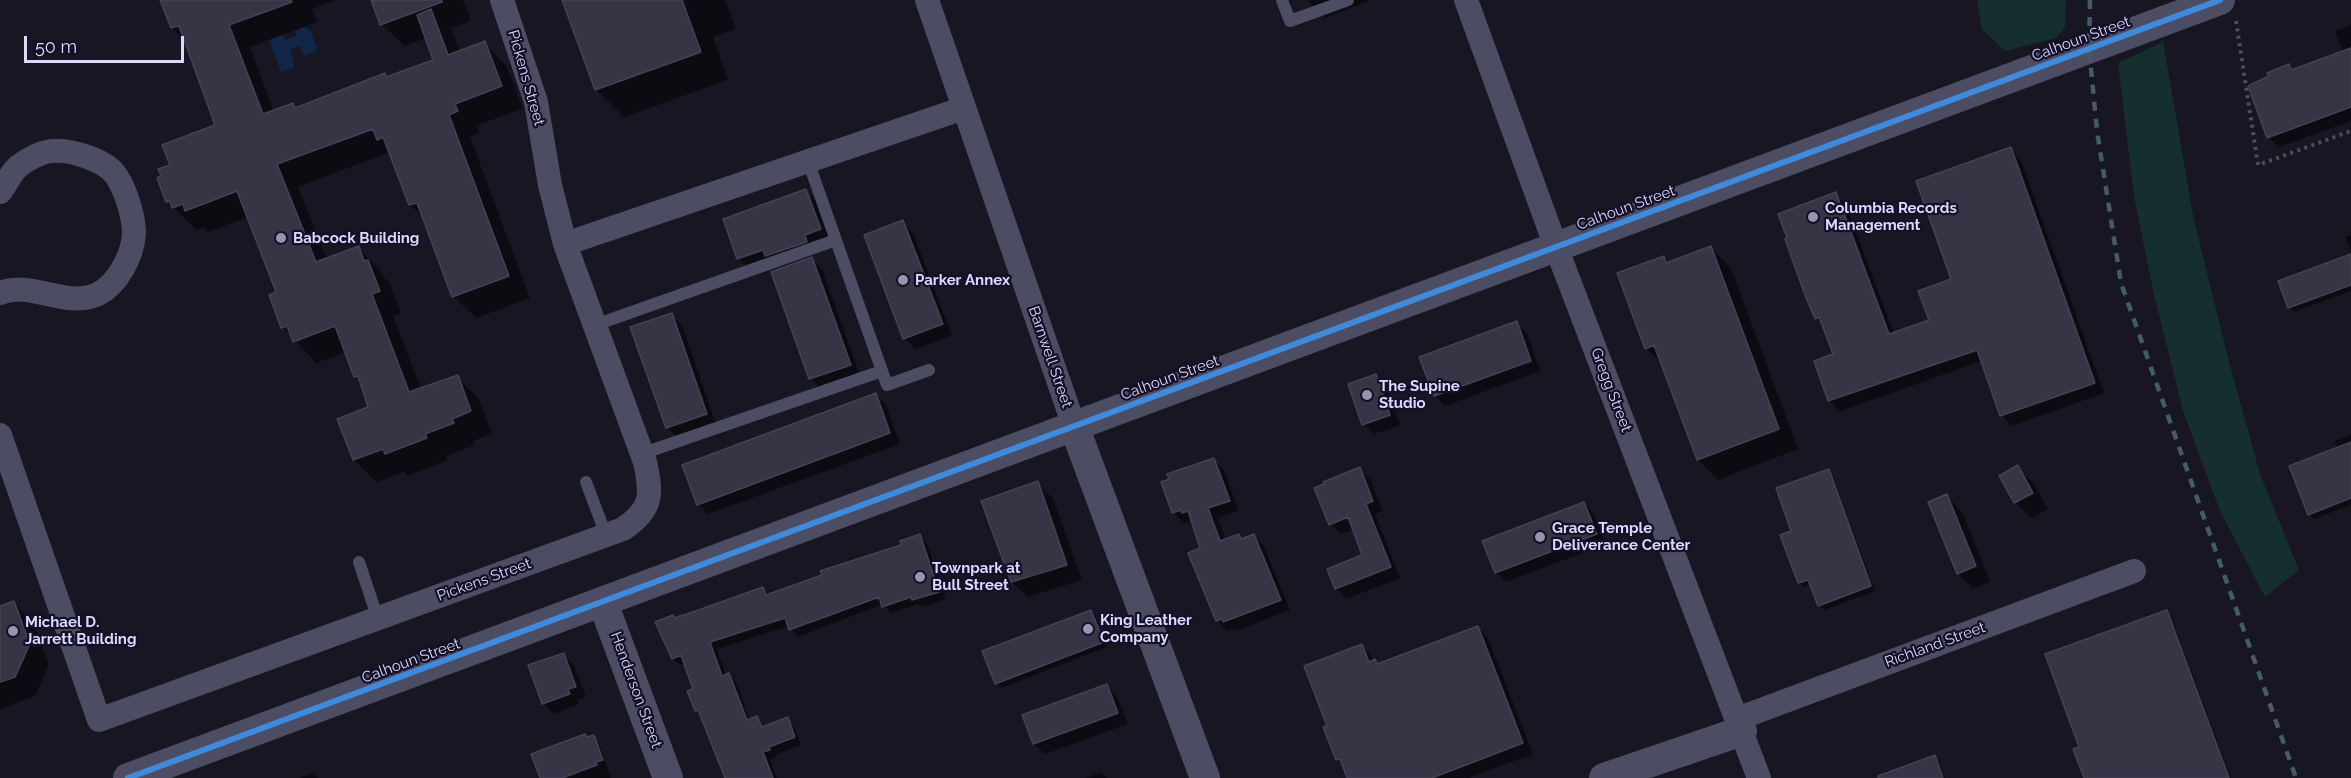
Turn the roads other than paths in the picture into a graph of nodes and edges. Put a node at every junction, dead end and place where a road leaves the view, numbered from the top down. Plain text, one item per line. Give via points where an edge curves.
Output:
1 (502, 0) edge
2 (927, 0) edge
3 (1282, 0) edge
4 (1348, 0) edge
5 (1466, 0) edge
6 (2228, 11) edge
7 (964, 108) junction
8 (808, 161) junction
9 (0, 192) edge
10 (836, 240) junction
11 (565, 244) junction
12 (1556, 247) junction
13 (0, 293) edge
14 (595, 325) junction
15 (929, 370) dead end
16 (882, 371) junction
17 (1074, 426) junction
18 (0, 435) edge
19 (641, 454) junction
20 (586, 482) dead end
21 (606, 535) junction
22 (359, 562) dead end
23 (2134, 571) dead end
24 (603, 603) junction
25 (378, 619) junction
26 (1740, 725) junction
27 (128, 778) edge
28 (668, 778) edge
29 (1205, 778) edge
30 (1605, 778) edge
31 (1759, 778) edge

1 - 11 street, Pickens Street via 536,102
2 - 7 street, Barnwell Street
3 - 4 lane via 1290,21
5 - 12 street, Gregg Street
6 - 12 street, Calhoun Street
7 - 8 street
7 - 17 street, Barnwell Street
8 - 10 lane
8 - 11 street
9 - 13 street via 17,168 34,156 53,151 82,155 117,176 134,232 124,265 111,285 98,294 78,300 25,289
10 - 14 lane
10 - 16 lane
11 - 14 street, Pickens Street
12 - 17 street, Calhoun Street
12 - 26 street, Gregg Street
14 - 19 street, Pickens Street
15 - 16 lane via 887,385
16 - 19 lane
17 - 24 street, Calhoun Street
17 - 29 street, Barnwell Street
18 - 25 street, Pickens Street via 99,720
19 - 21 street, Pickens Street via 648,477 649,501 634,522
20 - 21 lane
21 - 25 street, Pickens Street
22 - 25 lane
23 - 26 street, Richland Street
24 - 27 street, Calhoun Street
24 - 28 street, Henderson Street
26 - 30 street, Richland Street
26 - 31 street, Gregg Street

